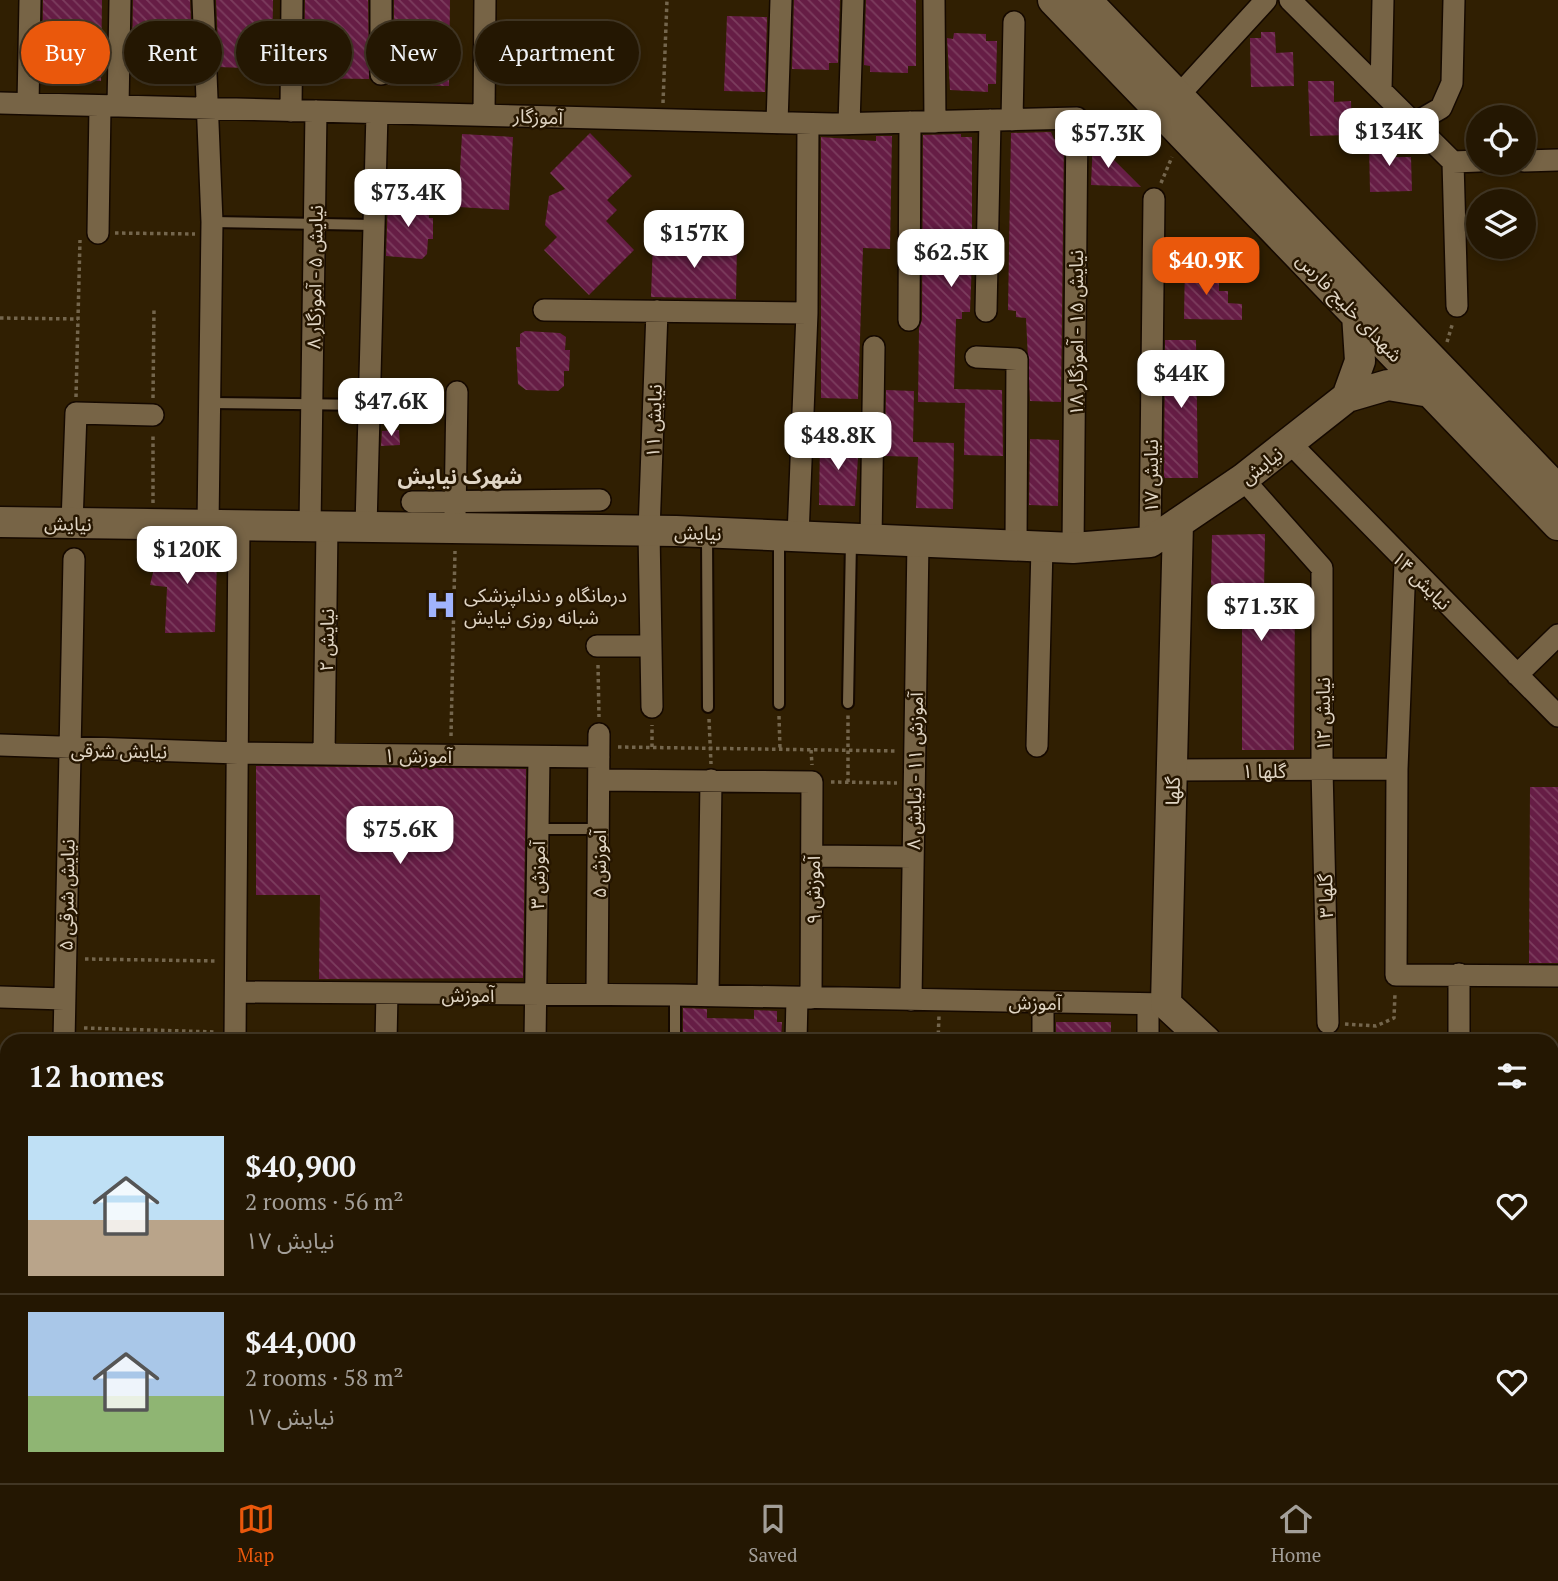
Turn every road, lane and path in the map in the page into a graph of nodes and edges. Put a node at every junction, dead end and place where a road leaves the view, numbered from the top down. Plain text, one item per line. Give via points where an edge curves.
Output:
1 (30, 0) edge
2 (120, 0) edge
3 (203, 0) edge
4 (292, 0) edge
5 (381, 0) edge
6 (485, 0) edge
7 (667, 0) edge
8 (781, 0) edge
9 (853, 0) edge
10 (934, 0) edge
11 (1053, 0) edge
12 (1086, 0) edge
13 (1266, 0) edge
14 (1290, 0) edge
15 (1383, 0) edge
16 (1454, 0) edge
17 (381, 21) edge
18 (1014, 22) dead end
19 (1381, 90) junction
20 (0, 103) edge
21 (1170, 103) junction
22 (28, 104) junction
23 (109, 106) junction
24 (207, 108) junction
25 (290, 111) junction
26 (316, 111) junction
27 (377, 113) junction
28 (484, 114) junction
29 (1077, 118) junction
30 (663, 120) junction
31 (989, 120) junction
32 (1012, 120) junction
33 (910, 122) junction
34 (935, 122) junction
35 (777, 123) junction
36 (808, 124) junction
37 (849, 124) junction
38 (1415, 124) junction
39 (1182, 133) junction
40 (1536, 160) edge
41 (1558, 160) edge
42 (1453, 162) junction
43 (1466, 162) edge
44 (1154, 199) joint
45 (314, 224) junction
46 (374, 225) junction
47 (212, 228) junction
48 (97, 233) junction
49 (1457, 306) joint
50 (544, 310) dead end
51 (657, 311) junction
52 (986, 311) dead end
53 (807, 313) junction
54 (1357, 314) junction
55 (0, 318) edge
56 (78, 319) junction
57 (909, 320) dead end
58 (874, 347) dead end
59 (976, 356) dead end
60 (1436, 380) junction
61 (457, 392) dead end
62 (1347, 397) junction
63 (210, 402) junction
64 (312, 404) junction
65 (369, 405) junction
66 (76, 413) junction
67 (153, 415) dead end
68 (1289, 442) junction
69 (1243, 480) junction
70 (1558, 490) edge
71 (600, 500) dead end
72 (412, 502) dead end
73 (456, 515) junction
74 (0, 522) edge
75 (72, 523) junction
76 (1178, 523) junction
77 (1558, 525) edge
78 (208, 526) junction
79 (239, 526) junction
80 (319, 527) junction
81 (366, 527) junction
82 (649, 531) junction
83 (707, 532) junction
84 (788, 536) junction
85 (861, 539) junction
86 (918, 541) junction
87 (1150, 542) junction
88 (1029, 546) junction
89 (1073, 548) junction
90 (74, 559) dead end
91 (1405, 563) junction
92 (1558, 635) edge
93 (597, 646) joint
94 (651, 646) junction
95 (1517, 675) junction
96 (848, 703) joint
97 (779, 704) joint
98 (652, 707) dead end
99 (708, 707) joint
100 (1558, 716) edge
101 (0, 745) edge
102 (599, 746) junction
103 (1037, 746) dead end
104 (711, 748) junction
105 (69, 749) junction
106 (779, 749) junction
107 (848, 751) junction
108 (914, 751) junction
109 (238, 753) junction
110 (324, 754) junction
111 (450, 756) junction
112 (539, 757) junction
113 (1322, 769) junction
114 (1397, 769) junction
115 (1173, 770) junction
116 (599, 780) junction
117 (711, 780) junction
118 (812, 782) junction
119 (848, 782) junction
120 (913, 783) junction
121 (538, 829) junction
122 (598, 830) junction
123 (812, 856) junction
124 (913, 857) junction
125 (65, 958) junction
126 (237, 961) junction
127 (1459, 974) junction
128 (1396, 975) junction
129 (1558, 976) edge
130 (237, 992) junction
131 (387, 993) junction
132 (536, 994) junction
133 (597, 994) junction
134 (675, 995) junction
135 (708, 996) junction
136 (0, 997) edge
137 (804, 998) junction
138 (64, 999) junction
139 (911, 1000) junction
140 (1044, 1002) junction
141 (1157, 1004) junction
142 (1328, 1023) joint
143 (64, 1034) edge
144 (235, 1034) edge
145 (386, 1034) edge
146 (535, 1034) edge
147 (675, 1034) edge
148 (797, 1034) edge
149 (1043, 1034) edge
150 (1150, 1034) edge
151 (1197, 1034) edge
152 (1459, 1034) edge

1 - 22 street
2 - 23 street
3 - 24 street
4 - 25 street
5 - 17 street
6 - 28 street
7 - 30 path
8 - 35 street
9 - 37 street
10 - 34 street
11 - 21 street, شهدای خلیج فارس
12 - 21 street, شهدای خلیج فارس
13 - 21 street
14 - 19 street
15 - 19 street
16 - 38 street via 1452,83 1441,108
18 - 32 street
19 - 38 street
20 - 22 street, آموزگار
21 - 29 path
21 - 39 street, شهدای خلیج فارس
21 - 60 street, شهدای خلیج فارس
22 - 23 street, آموزگار
23 - 24 street, آموزگار
23 - 48 street
24 - 25 street, آموزگار
24 - 47 street
25 - 26 street, آموزگار
26 - 27 street, آموزگار
26 - 45 street, نیایش ۵ - آموزگار ۸
27 - 28 street, آموزگار
27 - 46 street
28 - 30 street, آموزگار
29 - 32 street, آموزگار
29 - 89 street, نیایش ۱۵ - آموزگار ۱۸
30 - 35 street, آموزگار
31 - 32 street, آموزگار
31 - 34 street, آموزگار
31 - 52 street
33 - 34 street, آموزگار
33 - 37 street, آموزگار
33 - 57 street
35 - 36 street, آموزگار
36 - 37 street, آموزگار
36 - 53 street
38 - 42 street
39 - 44 path
39 - 54 street, شهدای خلیج فارس
40 - 41 street
42 - 43 street
42 - 49 street
44 - 87 street, نیایش ۱۷
45 - 46 lane
45 - 47 lane
45 - 64 street, نیایش ۵ - آموزگار ۸
46 - 65 street
47 - 48 path
47 - 63 street
48 - 56 path via 80,233
49 - 60 path
50 - 51 street
51 - 53 street
51 - 82 street, نیایش ۱۱
53 - 84 street
54 - 60 street, شهدای خلیج فارس
54 - 62 street via 1360,361
55 - 56 path
56 - 66 path
58 - 85 street
59 - 88 street via 1017,359
60 - 62 street, نیایش via 1388,385
60 - 70 street, شهدای خلیج فارس
60 - 77 street, شهدای خلیج فارس
61 - 73 street
62 - 68 street, نیایش
63 - 64 lane
63 - 78 street
64 - 65 lane
64 - 80 street, نیایش ۵ - آموزگار ۸
65 - 81 street
66 - 67 street
66 - 75 street
68 - 69 street, نیایش
68 - 91 street, نیایش ۱۴
69 - 76 street, نیایش
69 - 113 street, نیایش ۱۲ via 1322,568
71 - 73 street
72 - 73 street
73 - 81 street, نیایش
73 - 82 street, نیایش
73 - 111 path
74 - 75 street, نیایش
75 - 78 street, نیایش
76 - 87 street, نیایش
76 - 115 street, گلها
78 - 79 street, نیایش
79 - 80 street, نیایش
79 - 109 street
80 - 81 street, نیایش
80 - 110 street, نیایش ۲
82 - 83 street, نیایش
82 - 94 street, نیایش ۱۱
83 - 84 street, نیایش
83 - 99 lane
84 - 85 street, نیایش
84 - 97 lane
85 - 86 street, نیایش
85 - 96 lane
86 - 88 street, نیایش
86 - 108 street, آموزش ۱۱ - نیایش ۸
87 - 89 street, نیایش
88 - 89 street, نیایش
88 - 103 street
90 - 105 street, نیایش شرقی ۵
91 - 95 street, نیایش ۱۴
91 - 114 street
92 - 95 street
93 - 94 street
93 - 102 path
94 - 98 street, نیایش ۱۱
95 - 100 street, نیایش ۱۴
96 - 107 path
97 - 106 path
99 - 104 path
101 - 105 street, نیایش شرقی
102 - 104 path
102 - 112 street, آموزش ۱
102 - 116 street, آموزش ۵
104 - 106 path
104 - 117 path
105 - 109 street, نیایش شرقی
105 - 125 street, نیایش شرقی ۵
106 - 107 path
107 - 108 path
107 - 119 path
108 - 120 street, آموزش ۱۱ - نیایش ۸
109 - 110 street, آموزش ۱
109 - 126 street
110 - 111 street, آموزش ۱
111 - 112 street, آموزش ۱
112 - 121 street, آموزش ۳
113 - 114 street, گلها ۱
113 - 115 street, گلها ۱
113 - 142 street, گلها ۳
114 - 128 street
115 - 141 street, گلها
116 - 117 street
116 - 122 street, آموزش ۵
117 - 118 street
117 - 135 street
118 - 119 path
118 - 123 street, آموزش ۹
119 - 120 path
120 - 124 street, آموزش ۱۱ - نیایش ۸
121 - 122 lane
121 - 132 street, آموزش ۳
122 - 133 street, آموزش ۵
123 - 124 street
123 - 137 street, آموزش ۹
124 - 139 street, آموزش ۱۱ - نیایش ۸
125 - 126 path
125 - 138 street, نیایش شرقی ۵
126 - 130 street
127 - 128 street
127 - 129 street
127 - 152 street
128 - 142 path via 1395,1018 1376,1026
130 - 131 street, آموزش
130 - 144 street
131 - 132 street, آموزش
131 - 145 street
132 - 133 street, آموزش
132 - 146 street, آموزش ۳
133 - 134 street, آموزش
134 - 135 street, آموزش
134 - 147 lane
135 - 137 street, آموزش
136 - 138 street
137 - 139 street, آموزش
137 - 148 street, آموزش ۹
138 - 143 street, نیایش شرقی ۵
139 - 140 street, آموزش
140 - 141 street, آموزش
140 - 149 street
141 - 150 street
141 - 151 street

